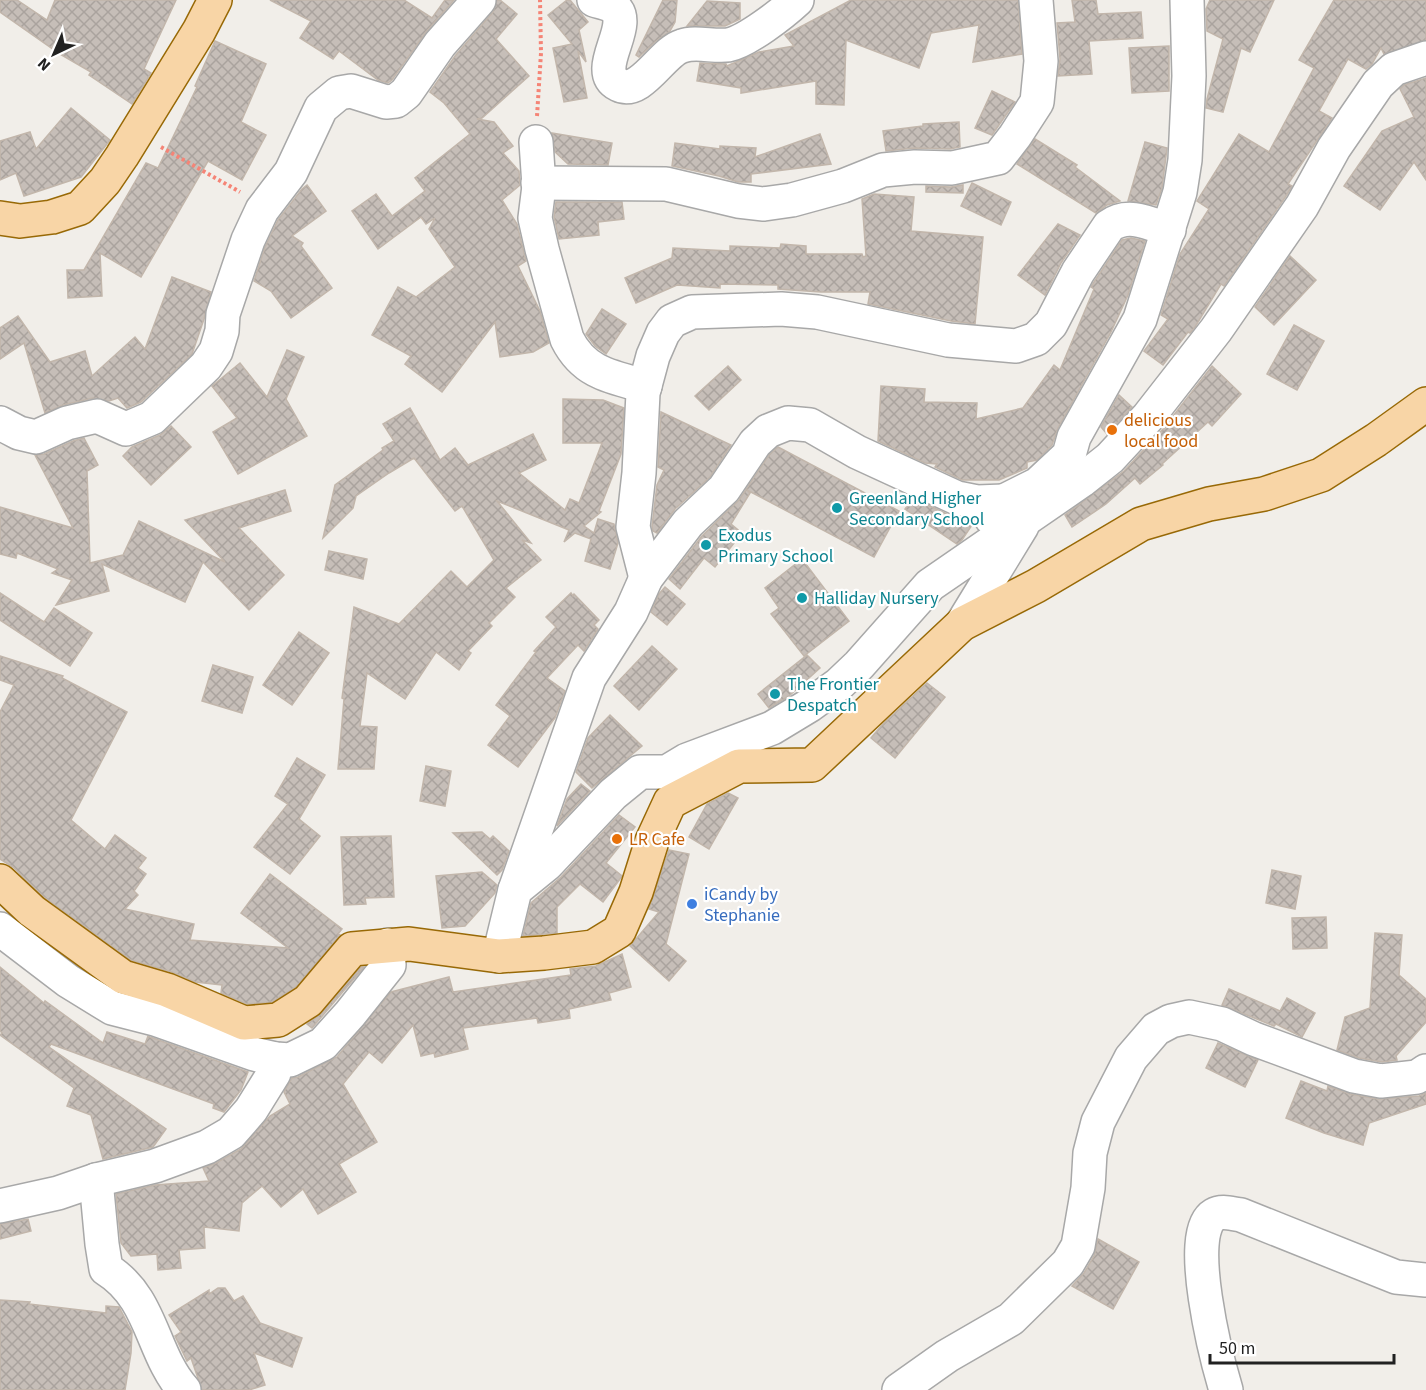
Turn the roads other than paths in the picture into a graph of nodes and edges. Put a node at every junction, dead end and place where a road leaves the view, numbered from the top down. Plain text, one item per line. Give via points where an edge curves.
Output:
1 (215, 0) edge
2 (479, 0) edge
3 (594, 0) edge
4 (797, 0) edge
5 (1036, 0) edge
6 (1187, 0) edge
7 (1426, 58) edge
8 (536, 142) road end
9 (538, 183) junction
10 (0, 218) edge
11 (1169, 230) junction
12 (645, 386) junction
13 (1426, 404) edge
14 (0, 423) edge
15 (1015, 510) junction
16 (646, 578) junction
17 (962, 624) junction
18 (0, 881) edge
19 (514, 890) junction
20 (0, 929) edge
21 (388, 945) junction
22 (499, 956) junction
23 (276, 1059) junction
24 (1426, 1071) edge
25 (96, 1180) junction
26 (0, 1206) edge
27 (1426, 1280) edge
28 (184, 1390) edge
29 (899, 1390) edge
30 (1226, 1390) edge

1 - 10 main road via 137,133 105,181 80,208 52,217 20,221
2 - 14 street via 396,101 351,91 339,93 321,108 291,172 264,207 248,240 223,314 216,351 206,366 152,418 126,429 97,416 36,437
3 - 4 street via 613,7 618,14 620,24 608,69 610,78 619,86 630,87 671,51 694,44 729,45 739,41
5 - 9 street via 1041,61 1037,102 998,158 952,168 915,166 883,170 843,186 777,203 738,201 666,184
6 - 11 street via 1185,159
7 - 15 street via 1394,69 1378,84 1334,148 1302,206 1216,330 1129,440 1082,481
8 - 9 street
9 - 12 street via 535,218 567,339 582,362 599,372
11 - 12 street via 1136,219 1117,220 1109,226 1078,272 1051,324 1036,339 1016,346 948,340 817,312 692,312 672,321 663,333
11 - 15 street via 1140,319 1074,436 1069,455
12 - 16 street via 633,526
13 - 17 main road via 1321,476 1141,524
15 - 16 street via 957,498 857,452 810,425 788,423 768,431 755,442 724,489 688,523
15 - 17 street
15 - 19 street via 986,546 930,585 859,665 830,691 772,728 687,760 667,772 640,772 613,794 547,864
16 - 19 street via 631,612 589,678
17 - 22 main road via 812,765 739,766 670,802 619,931 594,947
18 - 21 main road via 32,911 123,976 244,1023 278,1020 308,1001 352,949
19 - 22 street
20 - 23 street via 111,1008
21 - 22 main road via 409,944
21 - 23 street via 389,965 323,1044 290,1060
23 - 25 street via 274,1073 264,1091 231,1133 192,1154
24 - 29 street via 1417,1077 1381,1082 1354,1076 1222,1024 1189,1017 1156,1029 1131,1058 1098,1122 1078,1246 1068,1263 1011,1319 947,1356
25 - 26 street
25 - 28 street via 106,1269 118,1276 142,1305 172,1377
27 - 30 street via 1396,1277 1241,1215 1213,1215 1202,1238 1204,1298

